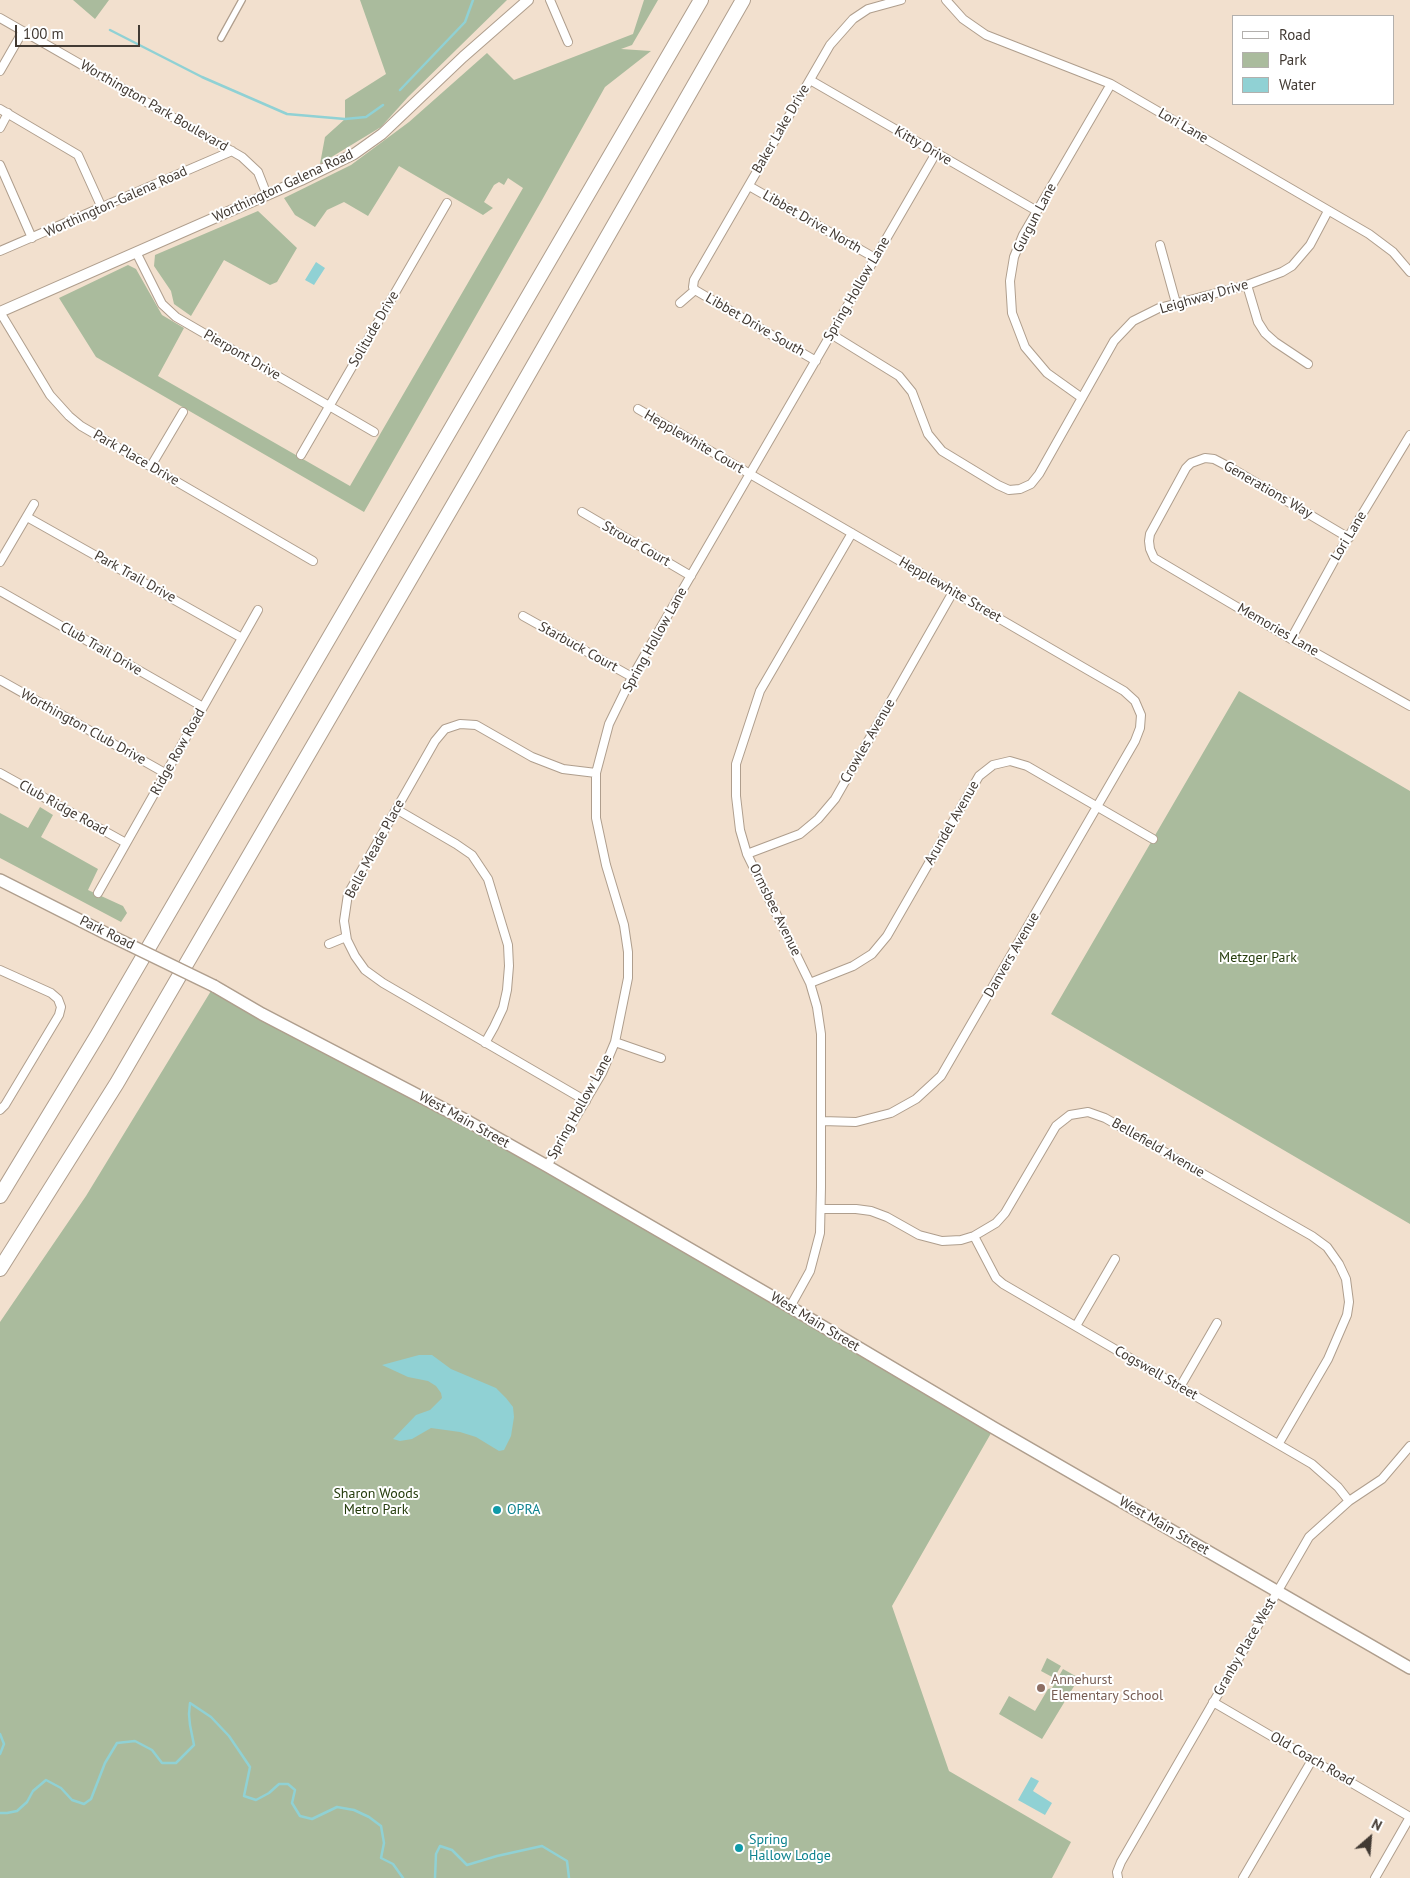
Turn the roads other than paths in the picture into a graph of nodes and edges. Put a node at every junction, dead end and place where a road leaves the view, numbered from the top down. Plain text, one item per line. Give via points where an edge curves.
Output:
1 (242, 0) edge
2 (528, 0) edge
3 (550, 0) edge
4 (701, 0) edge
5 (744, 0) edge
6 (747, 0) edge
7 (900, 0) edge
8 (946, 0) edge
9 (0, 18) edge
10 (729, 24) junction
11 (23, 31) junction
12 (221, 38) dead end
13 (568, 42) dead end
14 (0, 71) edge
15 (810, 80) junction
16 (1111, 84) junction
17 (0, 109) edge
18 (8, 113) junction
19 (0, 128) edge
20 (232, 151) junction
21 (936, 153) junction
22 (0, 165) edge
23 (749, 186) junction
24 (267, 195) junction
25 (447, 203) dead end
26 (102, 208) junction
27 (1037, 211) junction
28 (1328, 211) junction
29 (32, 238) junction
30 (1160, 245) dead end
31 (0, 251) edge
32 (136, 252) junction
33 (875, 258) junction
34 (1410, 272) edge
35 (1247, 285) junction
36 (695, 290) junction
37 (680, 303) dead end
38 (1176, 303) junction
39 (0, 312) edge
40 (832, 334) junction
41 (816, 361) junction
42 (1308, 364) dead end
43 (1082, 398) junction
44 (330, 406) junction
45 (638, 409) dead end
46 (183, 412) dead end
47 (374, 432) dead end
48 (1410, 435) edge
49 (301, 455) dead end
50 (151, 466) junction
51 (750, 474) junction
52 (34, 504) dead end
53 (582, 512) dead end
54 (27, 517) junction
55 (852, 533) junction
56 (1348, 538) junction
57 (1150, 549) joint
58 (313, 561) dead end
59 (0, 562) edge
60 (691, 576) junction
61 (0, 592) edge
62 (953, 592) junction
63 (258, 610) dead end
64 (523, 616) dead end
65 (242, 638) junction
66 (1291, 639) junction
67 (632, 677) junction
68 (0, 680) edge
69 (1410, 706) edge
70 (203, 707) junction
71 (1140, 715) joint
72 (0, 773) edge
73 (596, 773) junction
74 (165, 774) junction
75 (1097, 807) junction
76 (396, 809) junction
77 (1153, 839) dead end
78 (126, 843) junction
79 (748, 854) junction
80 (0, 880) edge
81 (98, 893) dead end
82 (346, 937) junction
83 (329, 944) dead end
84 (0, 970) edge
85 (810, 983) junction
86 (214, 986) joint
87 (615, 1042) junction
88 (484, 1043) junction
89 (661, 1058) dead end
90 (586, 1101) junction
91 (0, 1110) edge
92 (822, 1121) junction
93 (547, 1166) junction
94 (0, 1196) edge
95 (821, 1209) junction
96 (974, 1236) junction
97 (1115, 1259) dead end
98 (0, 1269) edge
99 (790, 1307) junction
100 (1217, 1323) dead end
101 (1076, 1326) junction
102 (1180, 1387) junction
103 (1278, 1443) junction
104 (1410, 1446) edge
105 (1349, 1502) junction
106 (1277, 1591) junction
107 (1410, 1668) edge
108 (1213, 1702) junction
109 (1312, 1760) junction
110 (1410, 1817) edge
111 (1118, 1878) edge
112 (1243, 1878) edge
113 (1375, 1878) edge

1 - 12 street
2 - 24 street, Worthington Galena Road via 382,134 325,170
3 - 13 street
4 - 94 highway via 97,1036
5 - 10 highway
6 - 10 highway
7 - 15 street, Baker Lake Drive via 868,8 852,19 830,45
8 - 16 street, Lori Lane via 963,19 986,35
9 - 11 street, Worthington Park Boulevard
10 - 98 highway via 136,1051
11 - 14 street
11 - 20 street, Worthington Park Boulevard
15 - 21 street, Kitty Drive
15 - 23 street, Baker Lake Drive
16 - 27 street, Gurgun Lane
16 - 28 street, Lori Lane
17 - 18 street
18 - 19 street
18 - 26 street via 78,155
20 - 24 street, Worthington Park Boulevard via 252,164
20 - 26 street, Worthington-Galena Road
21 - 27 street, Kitty Drive
21 - 33 street, Spring Hollow Lane
22 - 29 street
23 - 33 street, Libbet Drive North
23 - 36 street, Baker Lake Drive via 694,280
24 - 32 street, Worthington Galena Road
25 - 44 street, Solitude Drive
26 - 29 street, Worthington-Galena Road
27 - 43 street, Gurgun Lane via 1014,257 1010,281 1012,313 1020,335 1036,361 1056,381
28 - 34 street, Lori Lane via 1382,242
28 - 35 street, Leighway Drive via 1310,245 1292,266
29 - 31 street, Worthington-Galena Road
30 - 38 street
32 - 39 street, Worthington Galena Road
32 - 44 street, Pierpont Drive via 162,304 176,317
33 - 40 street, Spring Hollow Lane
35 - 38 street, Leighway Drive
35 - 42 street via 1258,322 1265,333
36 - 37 street
36 - 41 street, Libbet Drive South
38 - 43 street, Leighway Drive via 1134,321 1114,341
39 - 50 street, Park Place Drive via 58,405 81,426
40 - 41 street, Spring Hollow Lane
40 - 43 street, Leighway Drive via 898,376 912,392 928,434 942,451 1009,490 1031,484 1039,474
41 - 51 street, Spring Hollow Lane
44 - 47 street, Pierpont Drive
44 - 49 street, Solitude Drive
45 - 51 street, Hepplewhite Court
46 - 50 street
48 - 56 street, Lori Lane
50 - 58 street, Park Place Drive
51 - 55 street, Hepplewhite Street
51 - 60 street, Spring Hollow Lane
52 - 54 street
53 - 60 street, Stroud Court
54 - 59 street
54 - 65 street, Park Trail Drive
55 - 62 street, Hepplewhite Street
55 - 79 street, Ormsbee Avenue via 760,691 736,764 740,830
56 - 57 street, Generations Way via 1233,469 1205,458 1186,468 1150,534
56 - 66 street, Lori Lane
57 - 66 street, Memories Lane via 1154,558
60 - 67 street, Spring Hollow Lane
61 - 70 street, Club Trail Drive
62 - 71 street, Hepplewhite Street via 1124,691 1135,701
62 - 79 street, Crowles Avenue via 835,799 800,834
63 - 65 street, Ridge Row Road
64 - 67 street, Starbuck Court
65 - 70 street, Ridge Row Road
66 - 69 street, Memories Lane
67 - 73 street, Spring Hollow Lane via 609,724
68 - 74 street, Worthington Club Drive
70 - 74 street, Ridge Row Road
71 - 75 street, Danvers Avenue via 1140,728 1135,740
72 - 78 street, Club Ridge Road
73 - 76 street, Belle Meade Place via 563,769 532,757 476,725 460,724 445,730 435,741
73 - 87 street, Spring Hollow Lane via 596,818 628,952 628,978
74 - 78 street, Ridge Row Road
75 - 77 street, Arundel Avenue
75 - 85 street, Arundel Avenue via 1018,763 993,765 979,776 886,936 872,954 853,966
75 - 92 street, Danvers Avenue via 941,1076 916,1100 891,1113 856,1122
76 - 82 street, Belle Meade Place via 348,894 344,921
76 - 88 street via 472,855 488,879 508,946 510,966 503,1008
78 - 81 street, Ridge Row Road
79 - 85 street, Ormsbee Avenue
80 - 86 main road, Park Road, bridge
82 - 83 street
82 - 88 street, Belle Meade Place via 365,970
84 - 91 street via 51,993 61,1007
85 - 92 street, Ormsbee Avenue via 820,1034
86 - 93 main road, West Main Street
87 - 89 street
87 - 90 street, Spring Hollow Lane
88 - 90 street, Belle Meade Place
90 - 93 street, Spring Hollow Lane
92 - 95 street, Ormsbee Avenue
93 - 99 main road, West Main Street
95 - 96 street, Bellefield Avenue via 871,1211 919,1235 942,1241
95 - 99 street, Ormsbee Avenue via 820,1233 810,1271
96 - 101 street, Cogswell Street via 996,1278
96 - 103 street, Bellefield Avenue via 996,1223 1005,1213 1056,1126 1070,1115 1088,1112 1105,1118 1312,1236 1327,1247 1339,1264 1346,1280 1347,1315 1328,1359
97 - 101 street
99 - 106 main road, West Main Street
100 - 102 street
101 - 102 street, Cogswell Street
102 - 103 street, Cogswell Street
103 - 105 street, Cogswell Street via 1312,1464 1338,1487
104 - 105 street, Granby Place West via 1382,1479
105 - 106 street, Granby Place West via 1309,1536
106 - 107 main road, West Main Street
106 - 108 street, Granby Place West
108 - 109 street, Old Coach Road
108 - 111 street, Granby Place West via 1121,1862
109 - 110 street, Old Coach Road
109 - 112 street
110 - 113 street

